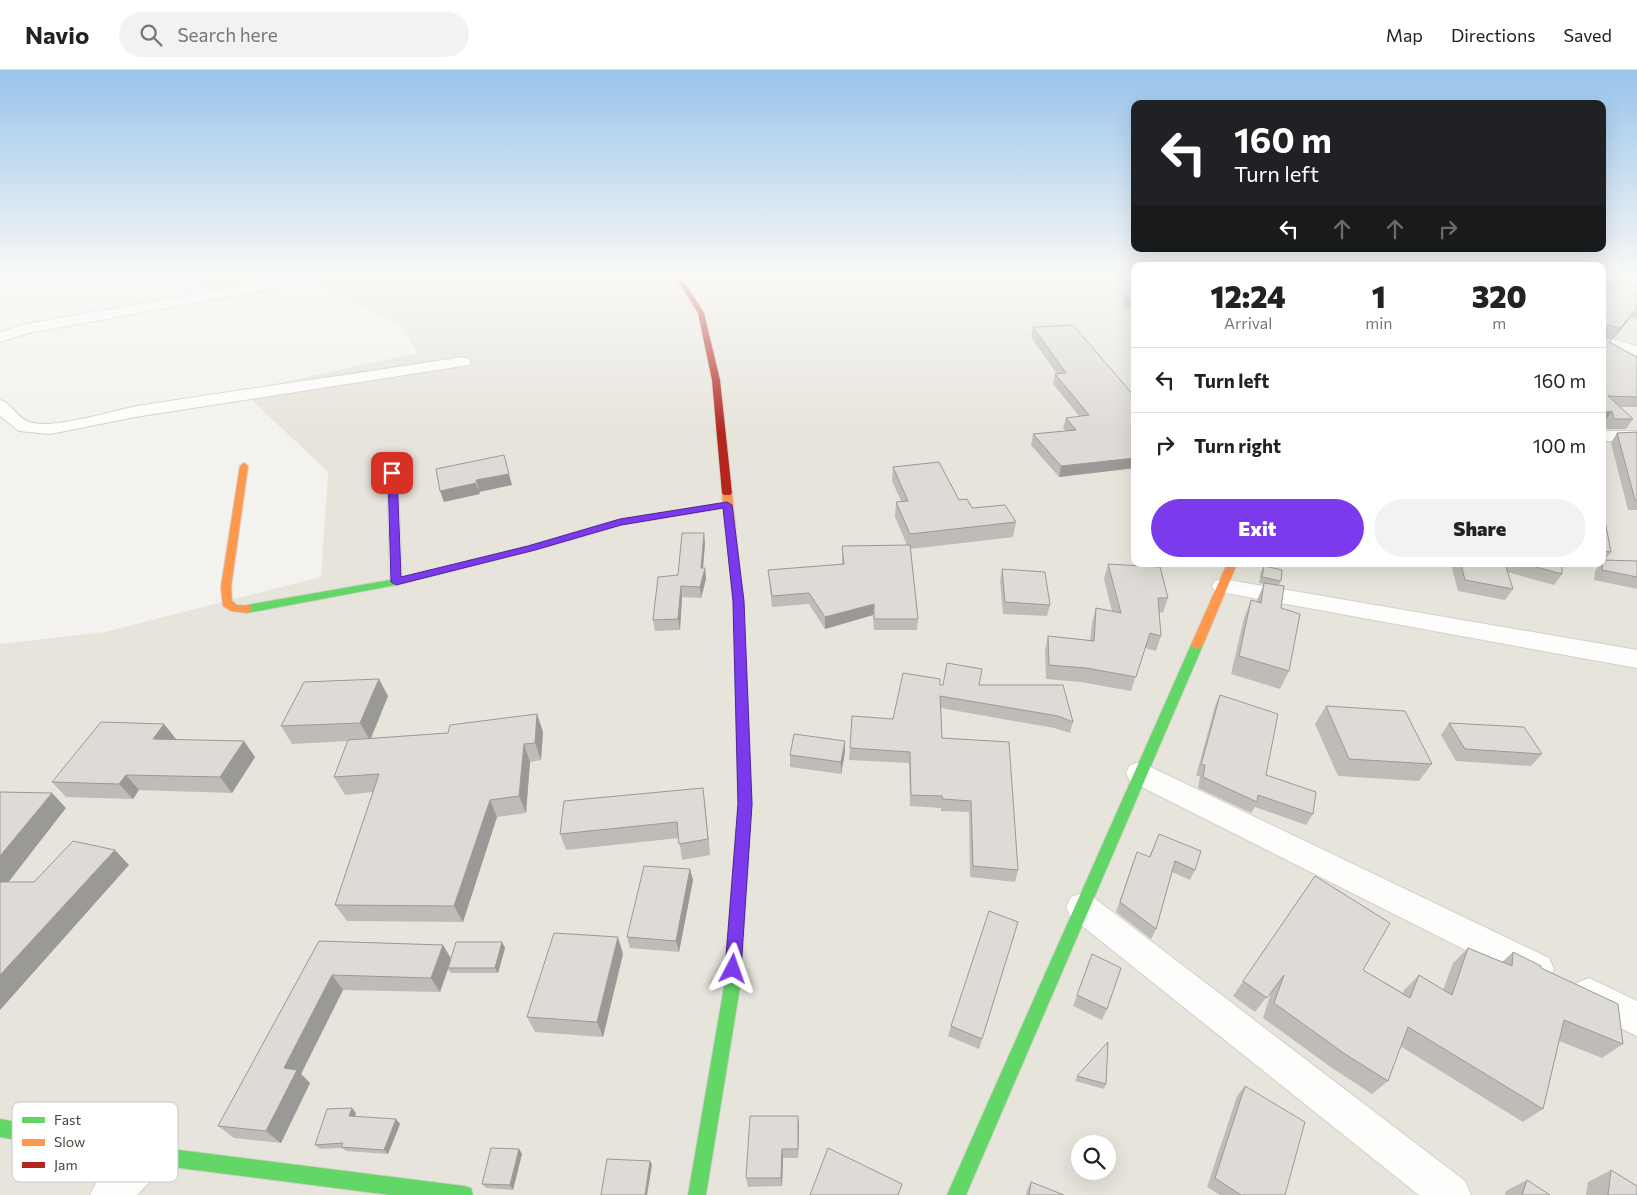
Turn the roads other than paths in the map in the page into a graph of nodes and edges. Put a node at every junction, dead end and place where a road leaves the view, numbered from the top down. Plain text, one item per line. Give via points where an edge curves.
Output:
1 (34, 328) edge
2 (705, 328) edge
3 (0, 336) edge
4 (1606, 341) edge
5 (1637, 351) edge
6 (463, 362) dead end
7 (0, 405) edge
8 (1606, 436) edge
9 (1637, 436) edge
10 (392, 454) dead end
11 (244, 466) dead end
12 (727, 505) junction
13 (1231, 567) edge
14 (396, 582) junction
15 (1223, 586) junction
16 (1637, 658) edge
17 (1140, 773) junction
18 (1082, 907) junction
19 (1637, 1019) edge
20 (178, 1158) edge
21 (122, 1182) edge
22 (110, 1195) edge
23 (464, 1195) edge
24 (697, 1195) edge
25 (956, 1195) edge
26 (1451, 1195) edge

1 - 3 street
2 - 12 street via 716,380
4 - 5 street
6 - 7 street via 135,412 50,429 25,428
8 - 9 street
10 - 14 lane
11 - 14 street via 226,587 227,603 235,608 251,609
12 - 14 street via 620,522
12 - 24 street via 738,601 745,804 732,987
13 - 15 street
15 - 16 street
15 - 17 street
17 - 18 street
17 - 19 street
18 - 25 street
18 - 26 street
20 - 23 street
21 - 22 street

